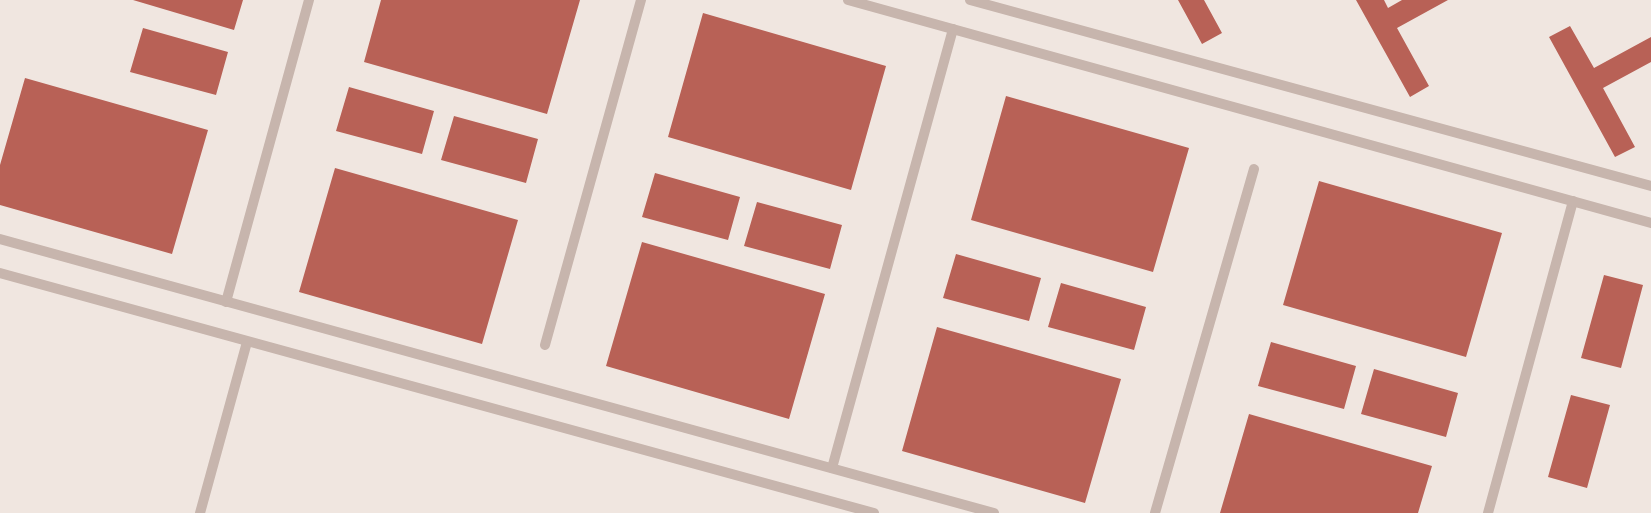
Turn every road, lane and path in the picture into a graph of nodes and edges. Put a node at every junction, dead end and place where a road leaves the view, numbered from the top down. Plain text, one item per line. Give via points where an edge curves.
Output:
1 (309, 0) edge
2 (641, 0) edge
3 (848, 0) edge
4 (970, 0) edge
5 (953, 29) junction
6 (1254, 169) dead end
7 (1651, 186) edge
8 (1573, 201) junction
9 (1651, 222) edge
10 (0, 238) edge
11 (0, 273) edge
12 (226, 302) junction
13 (247, 342) junction
14 (545, 345) dead end
15 (832, 468) junction
16 (857, 511) edge
17 (200, 513) edge
18 (874, 513) edge
19 (994, 513) edge
20 (1155, 513) edge
21 (1488, 513) edge

1 - 12 street
2 - 14 street
3 - 5 street
4 - 7 street
5 - 8 street
5 - 15 street
6 - 20 street
8 - 9 street
8 - 21 street
10 - 12 street
11 - 13 street
12 - 15 street
13 - 16 street
13 - 17 street
15 - 19 street
16 - 18 street

